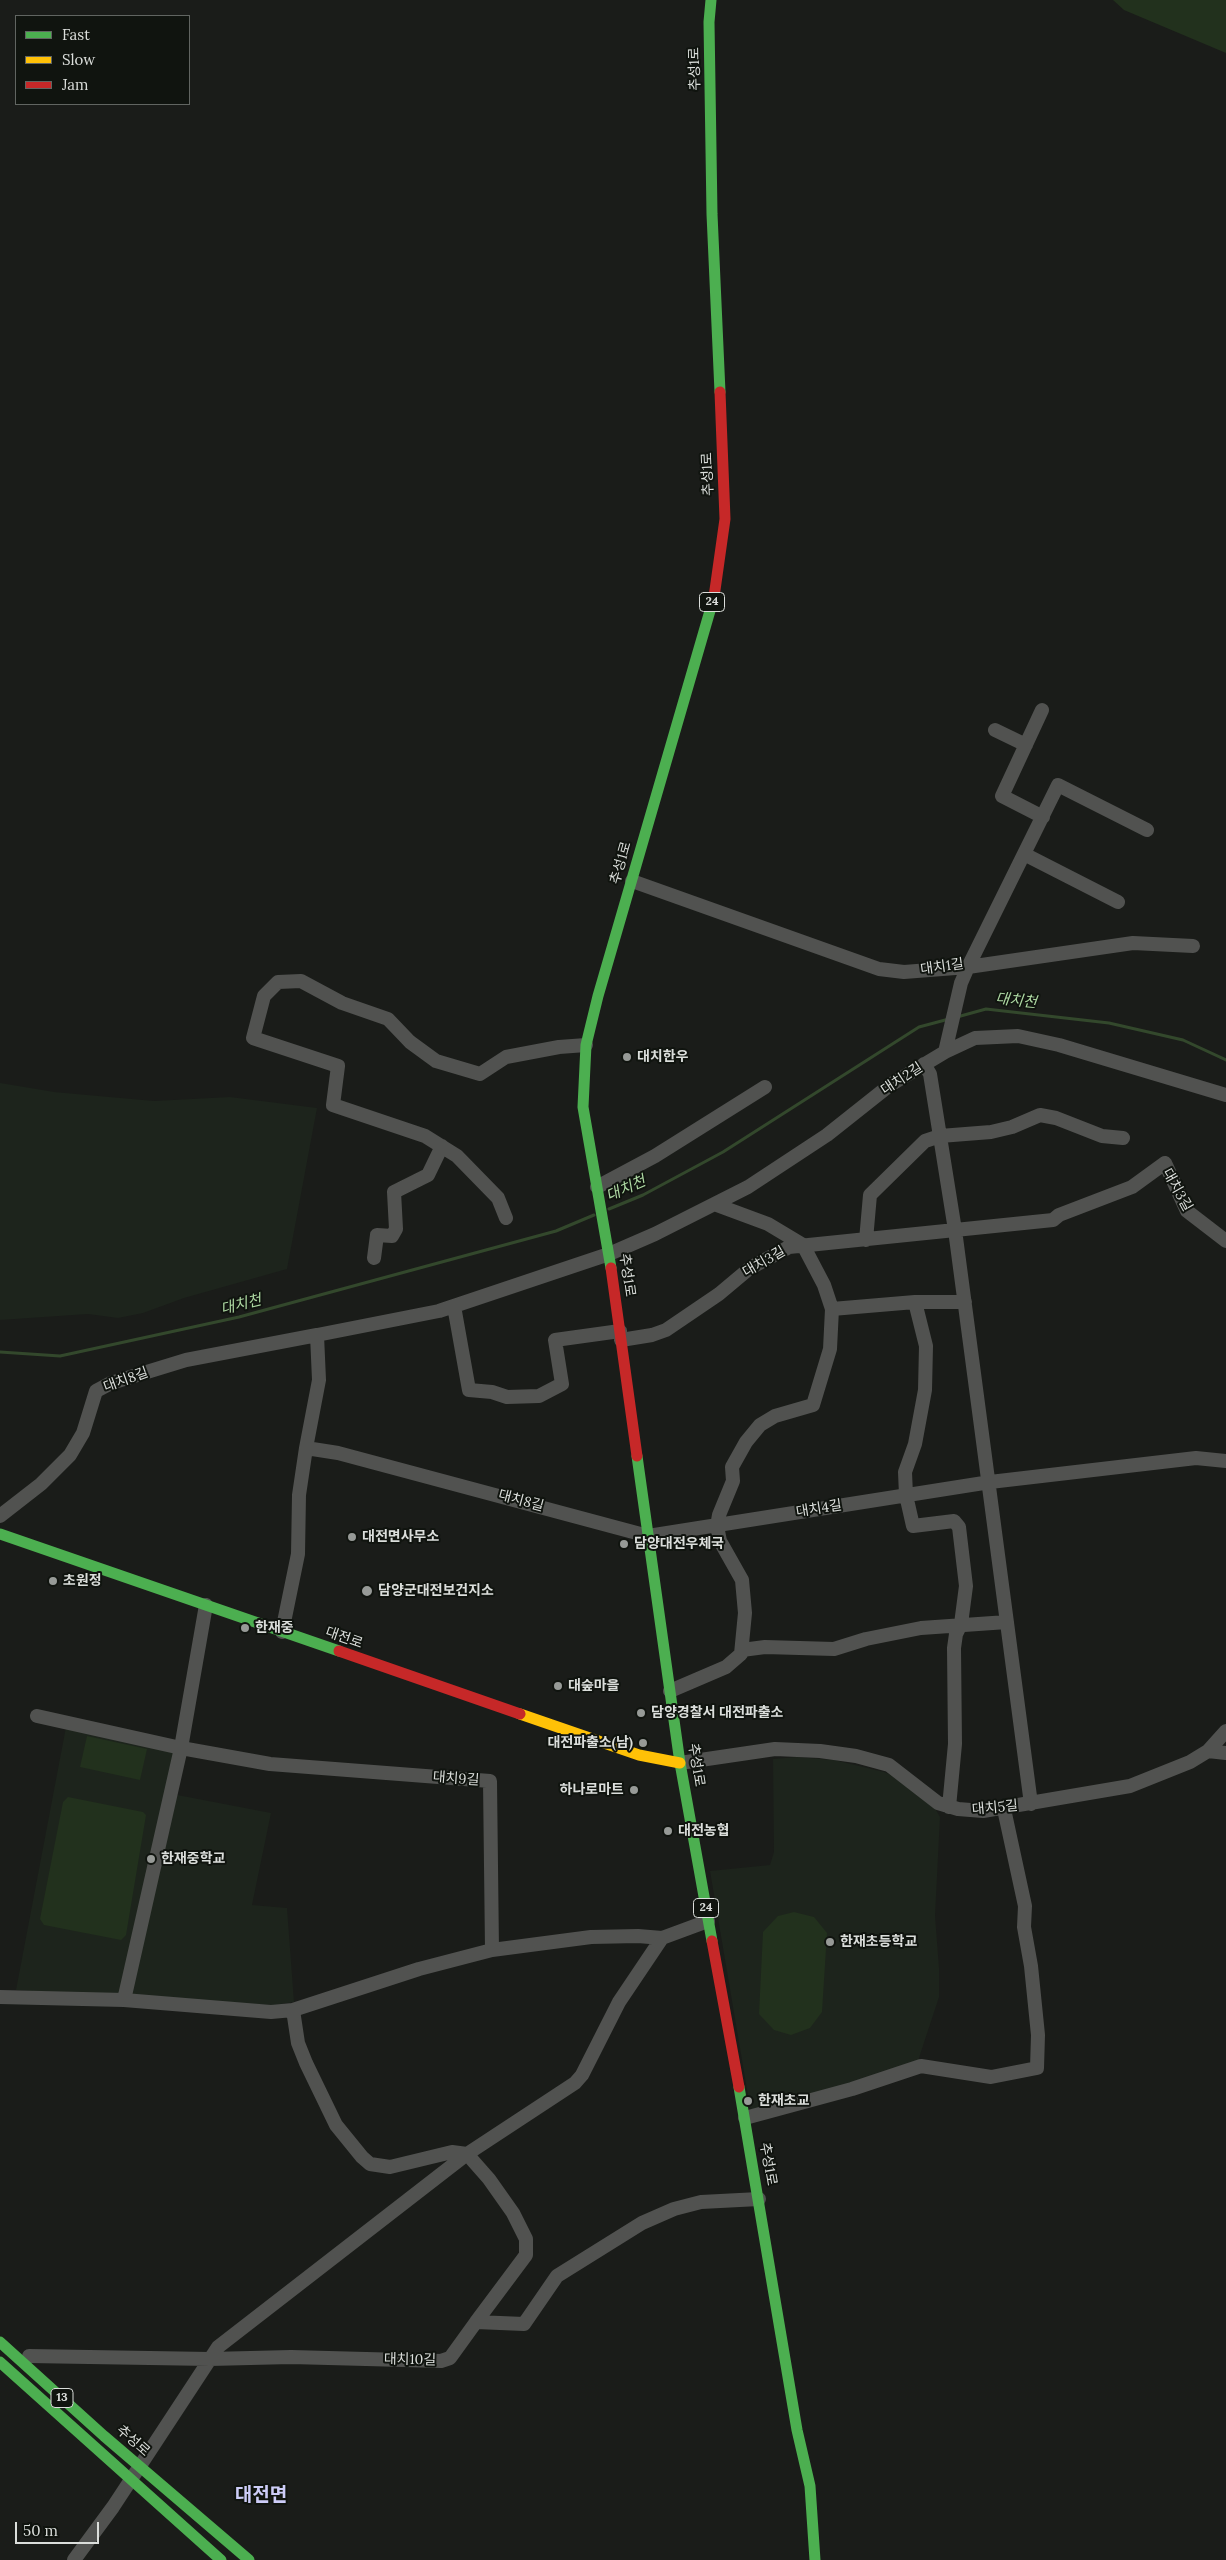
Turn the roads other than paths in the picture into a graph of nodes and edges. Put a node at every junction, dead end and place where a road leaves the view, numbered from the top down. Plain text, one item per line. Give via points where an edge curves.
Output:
1 (712, 0) edge
2 (1042, 710) dead end
3 (995, 730) dead end
4 (1026, 745) junction
5 (1043, 817) junction
6 (1147, 830) dead end
7 (1024, 854) junction
8 (632, 881) junction
9 (1118, 902) dead end
10 (1193, 946) dead end
11 (968, 967) junction
12 (586, 1045) junction
13 (945, 1052) junction
14 (924, 1064) junction
15 (765, 1087) dead end
16 (1226, 1096) edge
17 (940, 1136) junction
18 (1123, 1138) dead end
19 (442, 1146) junction
20 (597, 1187) junction
21 (714, 1204) junction
22 (506, 1218) dead end
23 (955, 1230) junction
24 (866, 1240) junction
25 (1226, 1241) edge
26 (803, 1246) junction
27 (609, 1254) junction
28 (374, 1258) dead end
29 (915, 1302) junction
30 (965, 1302) junction
31 (454, 1306) junction
32 (832, 1309) junction
33 (316, 1335) junction
34 (620, 1335) junction
35 (306, 1448) junction
36 (1226, 1461) edge
37 (990, 1482) junction
38 (906, 1495) junction
39 (0, 1516) edge
40 (717, 1526) junction
41 (0, 1534) edge
42 (648, 1536) junction
43 (206, 1605) junction
44 (1007, 1622) junction
45 (962, 1624) junction
46 (282, 1632) junction
47 (742, 1650) junction
48 (670, 1692) junction
49 (38, 1716) dead end
50 (1226, 1731) edge
51 (181, 1748) junction
52 (1208, 1751) junction
53 (1226, 1753) edge
54 (680, 1763) junction
55 (1031, 1804) junction
56 (949, 1807) junction
57 (1004, 1808) junction
58 (708, 1922) junction
59 (662, 1938) junction
60 (492, 1950) junction
61 (0, 1997) edge
62 (124, 2000) junction
63 (292, 2010) junction
64 (745, 2118) junction
65 (467, 2154) junction
66 (759, 2199) junction
67 (476, 2322) junction
68 (0, 2342) edge
69 (29, 2356) dead end
70 (210, 2359) junction
71 (0, 2362) edge
72 (74, 2560) edge
73 (221, 2560) edge
74 (249, 2560) edge
75 (815, 2560) edge

1 - 8 main road, 추성1로 / 24 via 709,22 712,214 725,519 717,587
2 - 4 street
3 - 4 street
4 - 5 street via 1002,796
5 - 6 street, 대치1길 via 1058,785
5 - 7 street, 대치1길
7 - 9 street
7 - 11 street, 대치1길
8 - 11 street, 대치1길 via 879,969 904,972
8 - 12 main road, 추성1로 / 24
10 - 11 street via 1132,943
11 - 13 street via 960,983
12 - 19 street via 506,1057 480,1074 436,1061 410,1042 388,1019 342,1003 301,981 278,982 264,996 253,1038 338,1066 333,1105 425,1136
12 - 20 main road, 추성1로 / 24 via 583,1106
13 - 14 street, 대치2길
13 - 16 street, 대치2길 via 975,1038 1018,1036 1059,1045
14 - 17 street via 930,1074
14 - 21 street, 대치2길 via 748,1188
15 - 20 street via 655,1156
17 - 18 street via 991,1132 1040,1115 1102,1136
17 - 23 street
17 - 24 street via 925,1141 870,1195
19 - 22 street via 457,1156 498,1198
19 - 28 street via 428,1175 394,1192 396,1229 392,1236 377,1235
20 - 27 main road, 추성1로 / 24
21 - 26 street via 768,1224
21 - 27 street, 대치2길
23 - 24 street, 대치3길
23 - 25 street, 대치3길 via 1053,1220 1132,1187 1165,1163 1187,1211
23 - 30 street
24 - 26 street, 대치3길
26 - 32 street via 824,1285
26 - 34 street, 대치3길 via 789,1247 750,1268 719,1294 666,1330 652,1335
27 - 31 street, 대치8길
27 - 34 main road, 추성1로 / 24
29 - 30 street
29 - 32 street
29 - 38 street via 926,1346 925,1390 915,1444 904,1472
30 - 37 street
31 - 33 street, 대치8길
31 - 34 street, 대치3길 via 469,1390 507,1397 539,1396 562,1384 555,1340
32 - 40 street via 830,1348 813,1405 775,1416 760,1425 746,1442 732,1467 733,1481
33 - 35 street via 319,1380
33 - 39 street, 대치8길 via 186,1360 111,1383 96,1391 83,1433 70,1455 42,1484
34 - 42 main road, 추성1로 / 24
35 - 42 street, 대치8길 via 338,1453
35 - 46 street via 299,1495 298,1554
36 - 37 street, 대치4길 via 1196,1458
37 - 38 street, 대치4길
37 - 44 street
38 - 40 street, 대치4길
38 - 45 street via 913,1526 954,1521 960,1527 966,1586
40 - 42 street, 대치4길
40 - 47 street via 720,1541 742,1580 745,1613
41 - 43 main road, 대전로
42 - 48 main road, 추성1로 / 24
43 - 46 main road, 대전로
43 - 51 street
44 - 45 street
44 - 55 street
45 - 47 street via 900,1631 834,1649 764,1647
45 - 56 street via 956,1634 954,1648 955,1744
46 - 54 main road, 대전로 via 639,1755
47 - 48 street via 736,1662
48 - 54 main road, 추성1로 / 24
49 - 51 street
50 - 52 street, 대치5길
51 - 60 street, 대치9길 via 270,1764 490,1782
51 - 62 street
52 - 53 street
52 - 55 street, 대치5길 via 1190,1762 1130,1786
54 - 56 street, 대치5길 via 775,1749 856,1756 889,1766 926,1796
54 - 58 main road, 추성1로 / 24
55 - 57 street, 대치5길
56 - 57 street, 대치5길 via 969,1811
57 - 64 street via 1025,1906 1024,1927 1038,2035 1037,2068 991,2076 920,2066 852,2089
58 - 59 street
58 - 64 main road, 추성1로 / 24
59 - 60 street via 591,1937
59 - 65 street via 619,2002 575,2083
60 - 63 street via 419,1969
61 - 62 street
62 - 63 street via 271,2012
63 - 65 street via 298,2043 336,2125 370,2164 390,2167 452,2152
64 - 66 main road, 추성1로 / 24
65 - 67 street, 대치10길 via 489,2178 513,2213 527,2246 521,2264
65 - 70 street via 218,2347
66 - 67 street via 701,2202 642,2223 557,2276 524,2324
66 - 75 main road, 추성1로 / 24 via 797,2430 810,2486
67 - 70 street, 대치10길 via 450,2358 441,2361 291,2357
68 - 74 main road, 추성로 / 13
69 - 70 street, 대치10길
70 - 72 street via 118,2500
71 - 73 main road, 13

